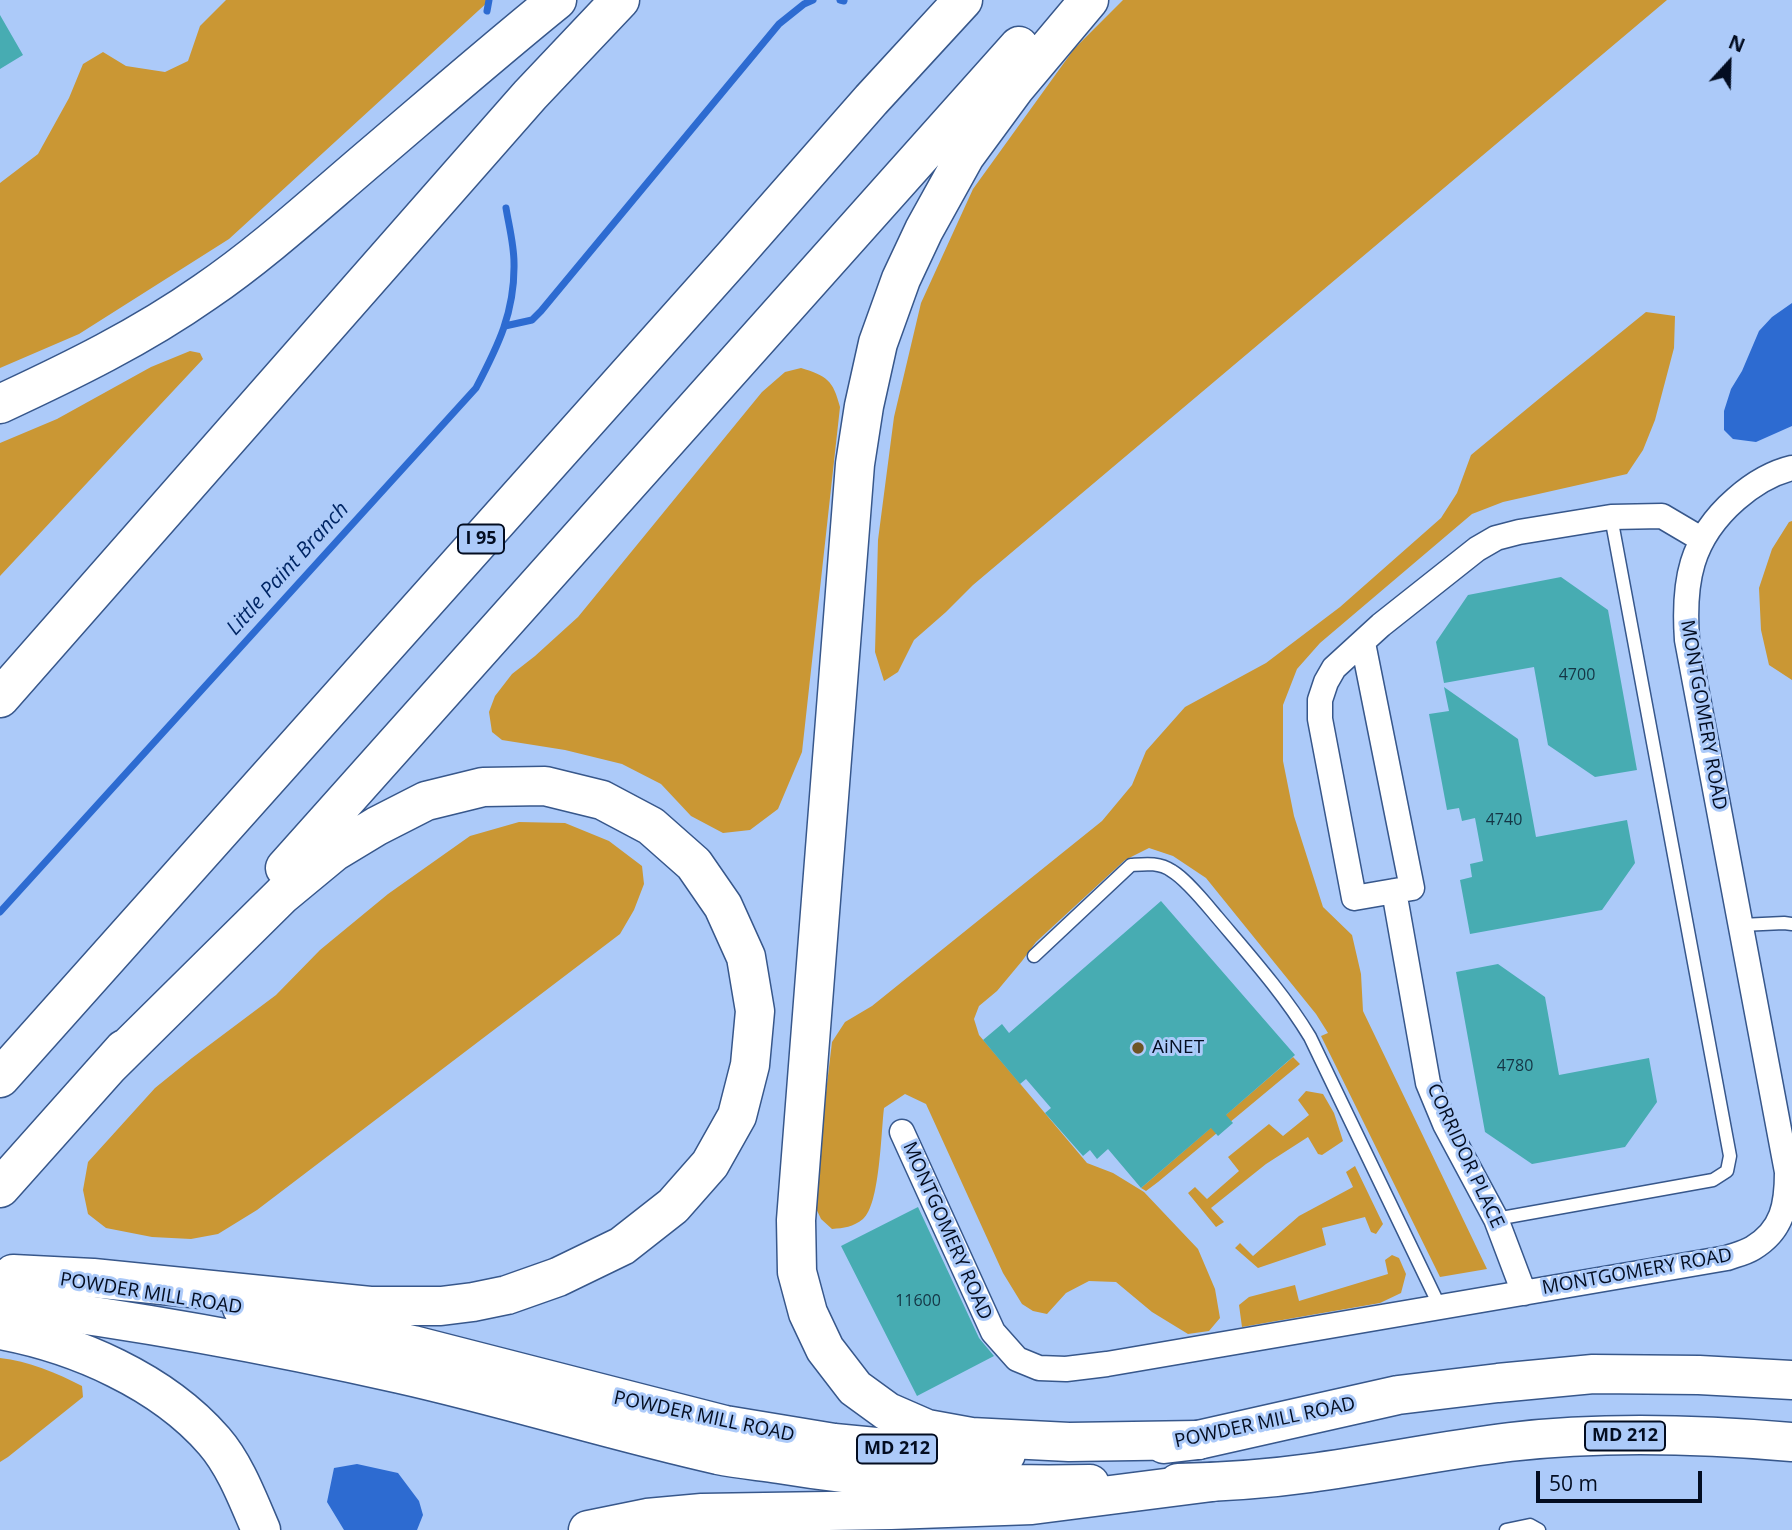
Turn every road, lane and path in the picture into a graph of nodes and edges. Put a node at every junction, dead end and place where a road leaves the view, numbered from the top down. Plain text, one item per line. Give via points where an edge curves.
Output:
1 (557, 0) edge
2 (620, 0) edge
3 (963, 0) edge
4 (1060, 0) edge
5 (1089, 0) edge
6 (0, 404) edge
7 (1792, 468) edge
8 (1611, 517) junction
9 (1701, 539) junction
10 (1363, 643) junction
11 (0, 698) edge
12 (1394, 891) junction
13 (1792, 924) edge
14 (1741, 925) junction
15 (1034, 956) dead end
16 (108, 1067) junction
17 (0, 1078) edge
18 (902, 1132) dead end
19 (0, 1188) edge
20 (1496, 1219) junction
21 (4, 1283) edge
22 (1524, 1293) junction
23 (1440, 1307) junction
24 (0, 1330) edge
25 (1792, 1380) edge
26 (1198, 1440) junction
27 (1791, 1442) edge
28 (1212, 1482) junction
29 (261, 1530) edge
30 (588, 1530) edge
31 (1506, 1530) edge
32 (1539, 1530) edge

1 - 6 main road via 207,292 139,335
2 - 11 main road via 502,126
3 - 17 main road, I 95
4 - 16 main road
5 - 26 main road via 965,156 912,254 878,344 855,464 796,1220 797,1272 808,1313 825,1349 855,1388 888,1412 927,1429 971,1437 1069,1442
7 - 9 street, MONTGOMERY ROAD via 1751,486 1724,509
8 - 9 street via 1662,516
8 - 10 street via 1496,538
8 - 20 lane via 1730,1156 1727,1171 1713,1180
9 - 14 street, MONTGOMERY ROAD via 1687,586 1687,640
10 - 12 street via 1412,888
10 - 12 street via 1334,668 1326,682 1320,719 1354,898
12 - 20 street, CORRIDOR PLACE via 1428,1083 1445,1125
13 - 14 lane
14 - 22 street, MONTGOMERY ROAD via 1787,1172 1783,1214 1771,1233 1752,1249 1727,1258
15 - 23 lane via 1131,865 1152,863 1172,870 1199,895 1296,1014
16 - 19 main road
16 - 21 main road via 282,895 334,852 426,802 483,787 545,786 602,800 651,826 694,864 723,906 746,957 755,1011 750,1065 737,1116 710,1164 673,1206 622,1246 558,1277 507,1294 441,1307 370,1306 93,1278
18 - 23 street, MONTGOMERY ROAD via 993,1332 1017,1359 1039,1368 1107,1364
20 - 22 street, CORRIDOR PLACE
21 - 26 main road, POWDER MILL ROAD / MD 212 via 91,1284 276,1314 725,1425 834,1443 938,1453 1032,1454
21 - 28 main road, POWDER MILL ROAD / MD 212 via 85,1314 402,1375 720,1455 833,1473 936,1482
22 - 23 street, MONTGOMERY ROAD
24 - 29 main road via 78,1351 177,1405 216,1442
25 - 26 main road, POWDER MILL ROAD / MD 212 via 1593,1374 1398,1395
27 - 28 main road, POWDER MILL ROAD / MD 212 via 1591,1436 1511,1442 1310,1473
28 - 30 main road via 1032,1505 702,1513
31 - 32 lane via 1530,1525

